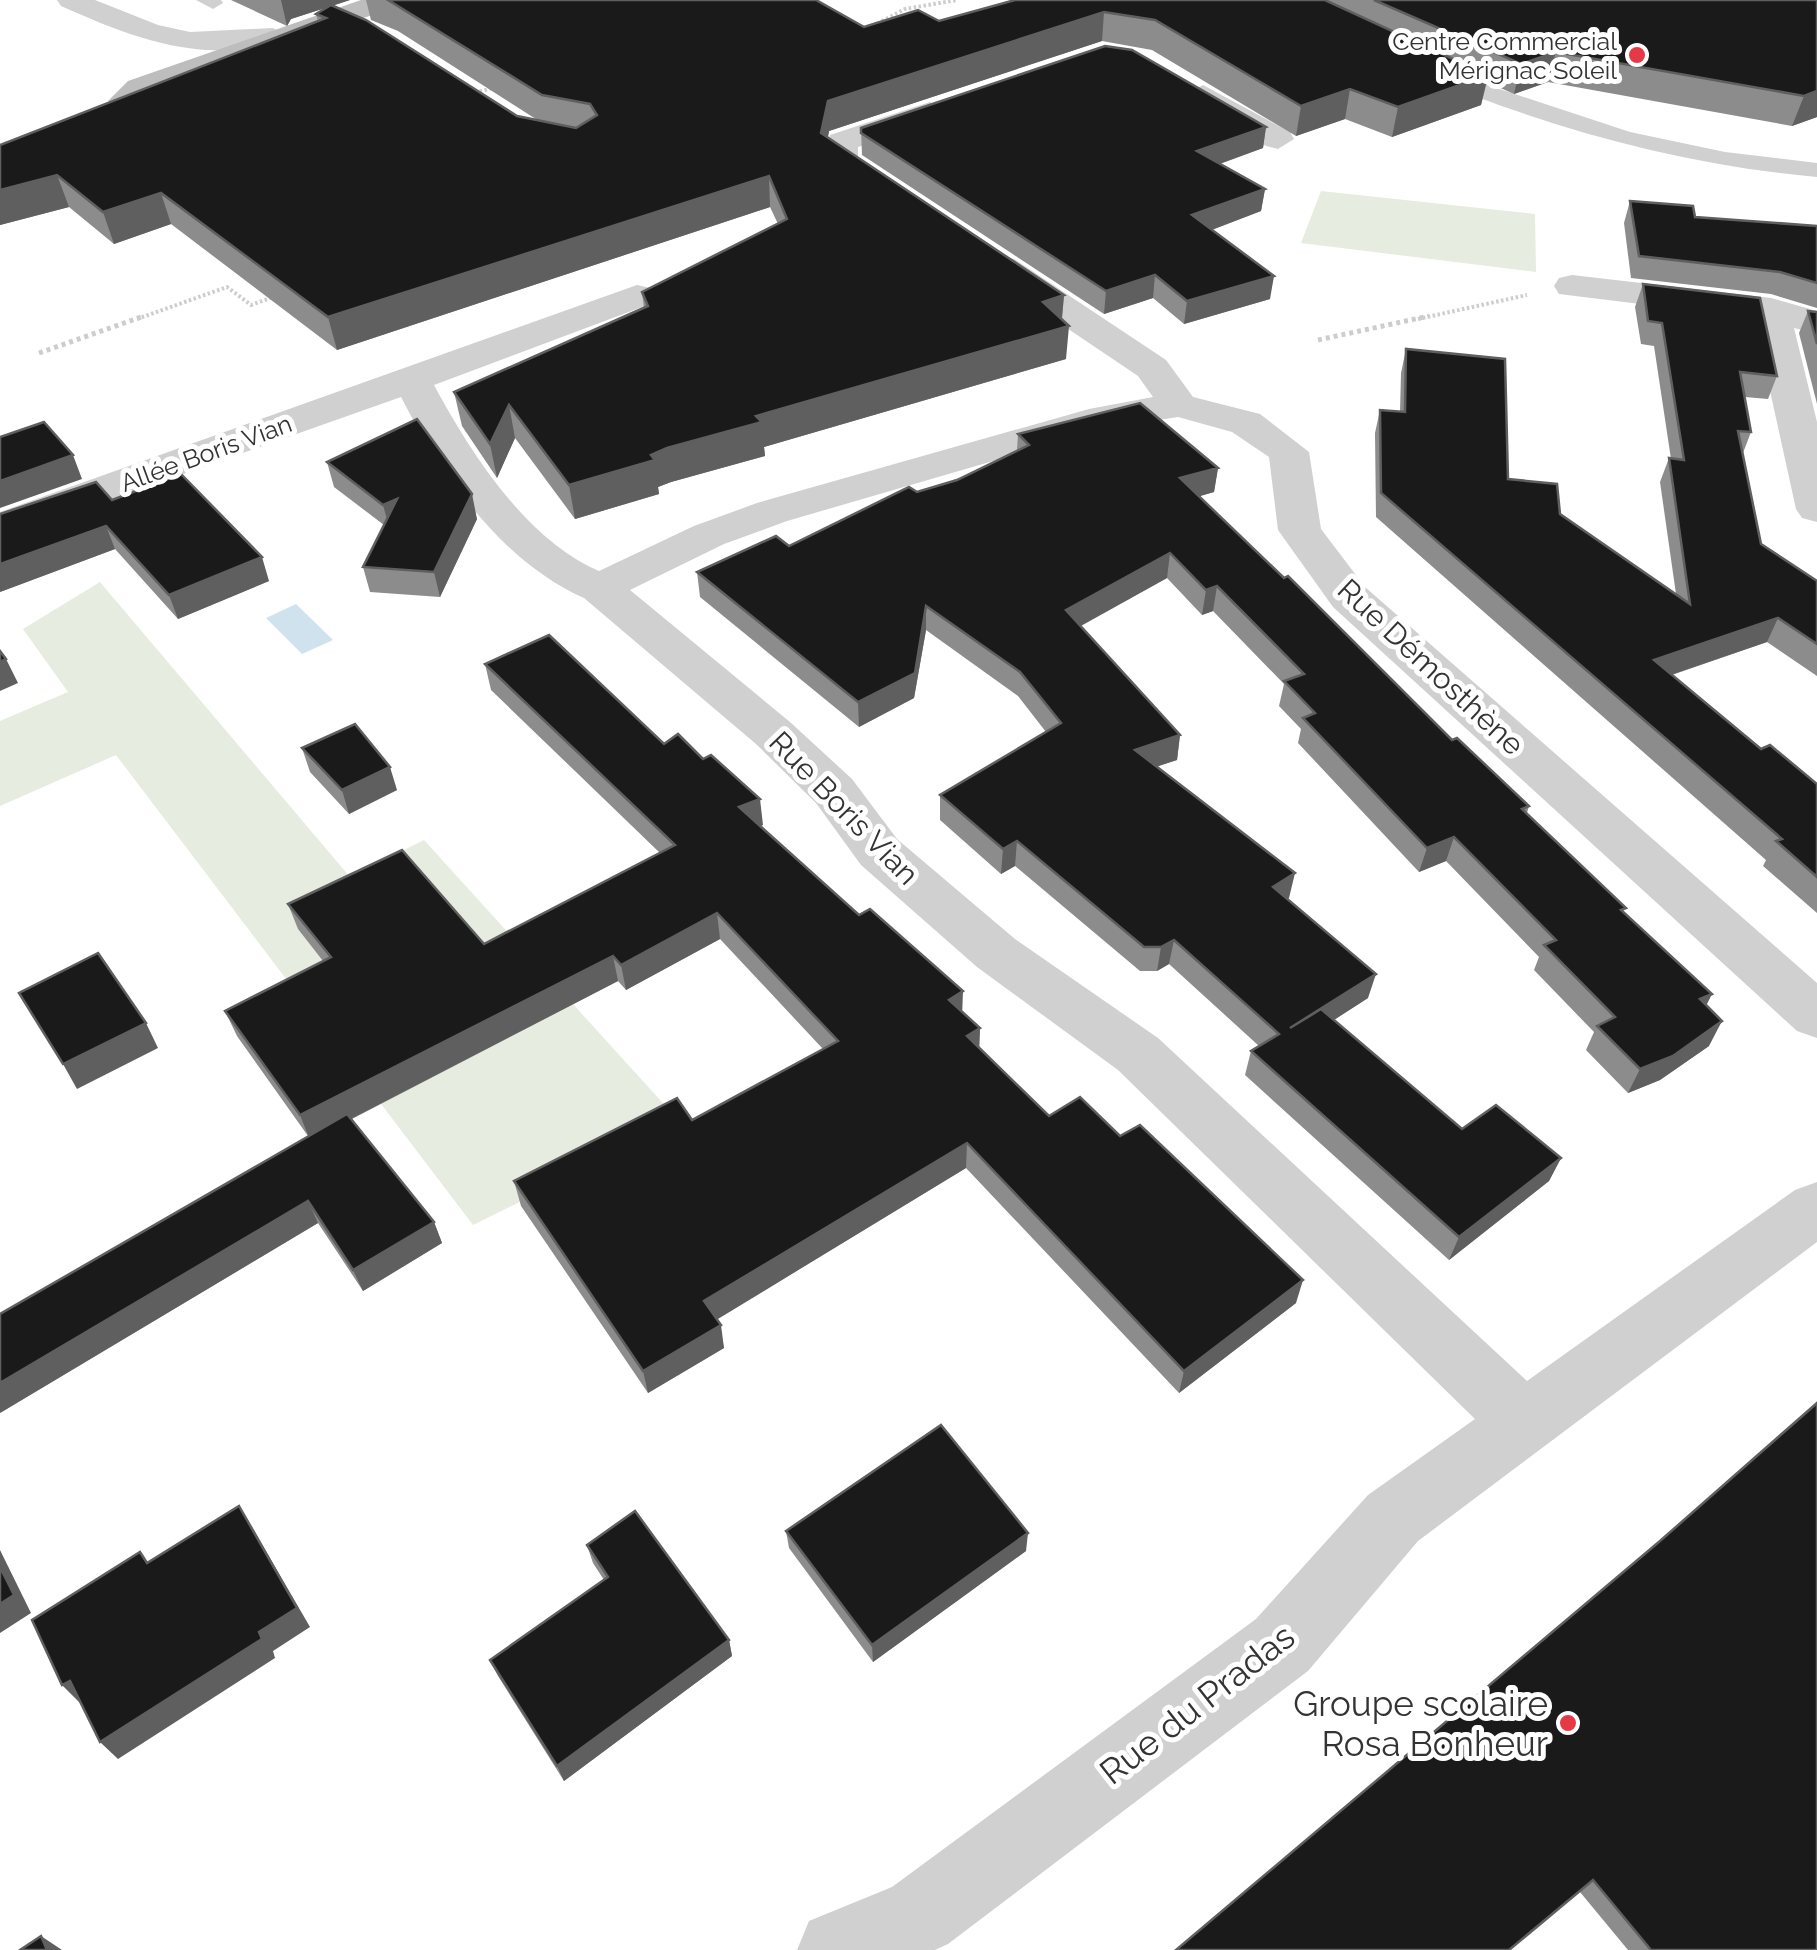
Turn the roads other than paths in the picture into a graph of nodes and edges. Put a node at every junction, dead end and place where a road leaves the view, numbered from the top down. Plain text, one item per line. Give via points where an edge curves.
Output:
1 (70, 0) edge
2 (391, 0) edge
3 (338, 20) junction
4 (273, 37) junction
5 (165, 40) junction
6 (1422, 67) edge
7 (1170, 76) edge
8 (138, 92) junction
9 (953, 104) edge
10 (90, 114) edge
11 (1278, 140) edge
12 (1816, 171) edge
13 (923, 215) edge
14 (972, 248) edge
15 (1572, 286) road end
16 (637, 296) dead end
17 (1771, 309) junction
18 (1817, 324) edge
19 (412, 380) junction
20 (1179, 405) junction
21 (1817, 509) edge
22 (0, 526) edge
23 (600, 588) junction
24 (1817, 1016) edge
25 (1817, 1208) edge
26 (1523, 1421) junction
27 (838, 1950) edge

1 - 5 street
2 - 3 main road
3 - 4 main road
3 - 8 main road via 281,47
4 - 5 street via 223,44
4 - 8 main road
5 - 8 street via 169,51
6 - 12 lane via 1560,120
7 - 11 street
8 - 10 main road
9 - 13 street via 842,142 841,161
14 - 20 street via 1152,368
15 - 17 street
16 - 19 street
17 - 18 street
17 - 21 street
19 - 22 street, Allée Boris Vian
19 - 23 street, Rue Boris Vian via 480,492 576,582
20 - 23 street, Rue Démosthène via 1103,418 772,512
20 - 24 street, Rue Démosthène via 1246,423 1289,452 1300,530 1349,597
23 - 26 street, Rue Boris Vian via 773,733 834,791 879,852 996,953 1138,1054
25 - 26 street, Rue du Pradas
26 - 27 street, Rue du Pradas via 1393,1518 1282,1645 920,1916

